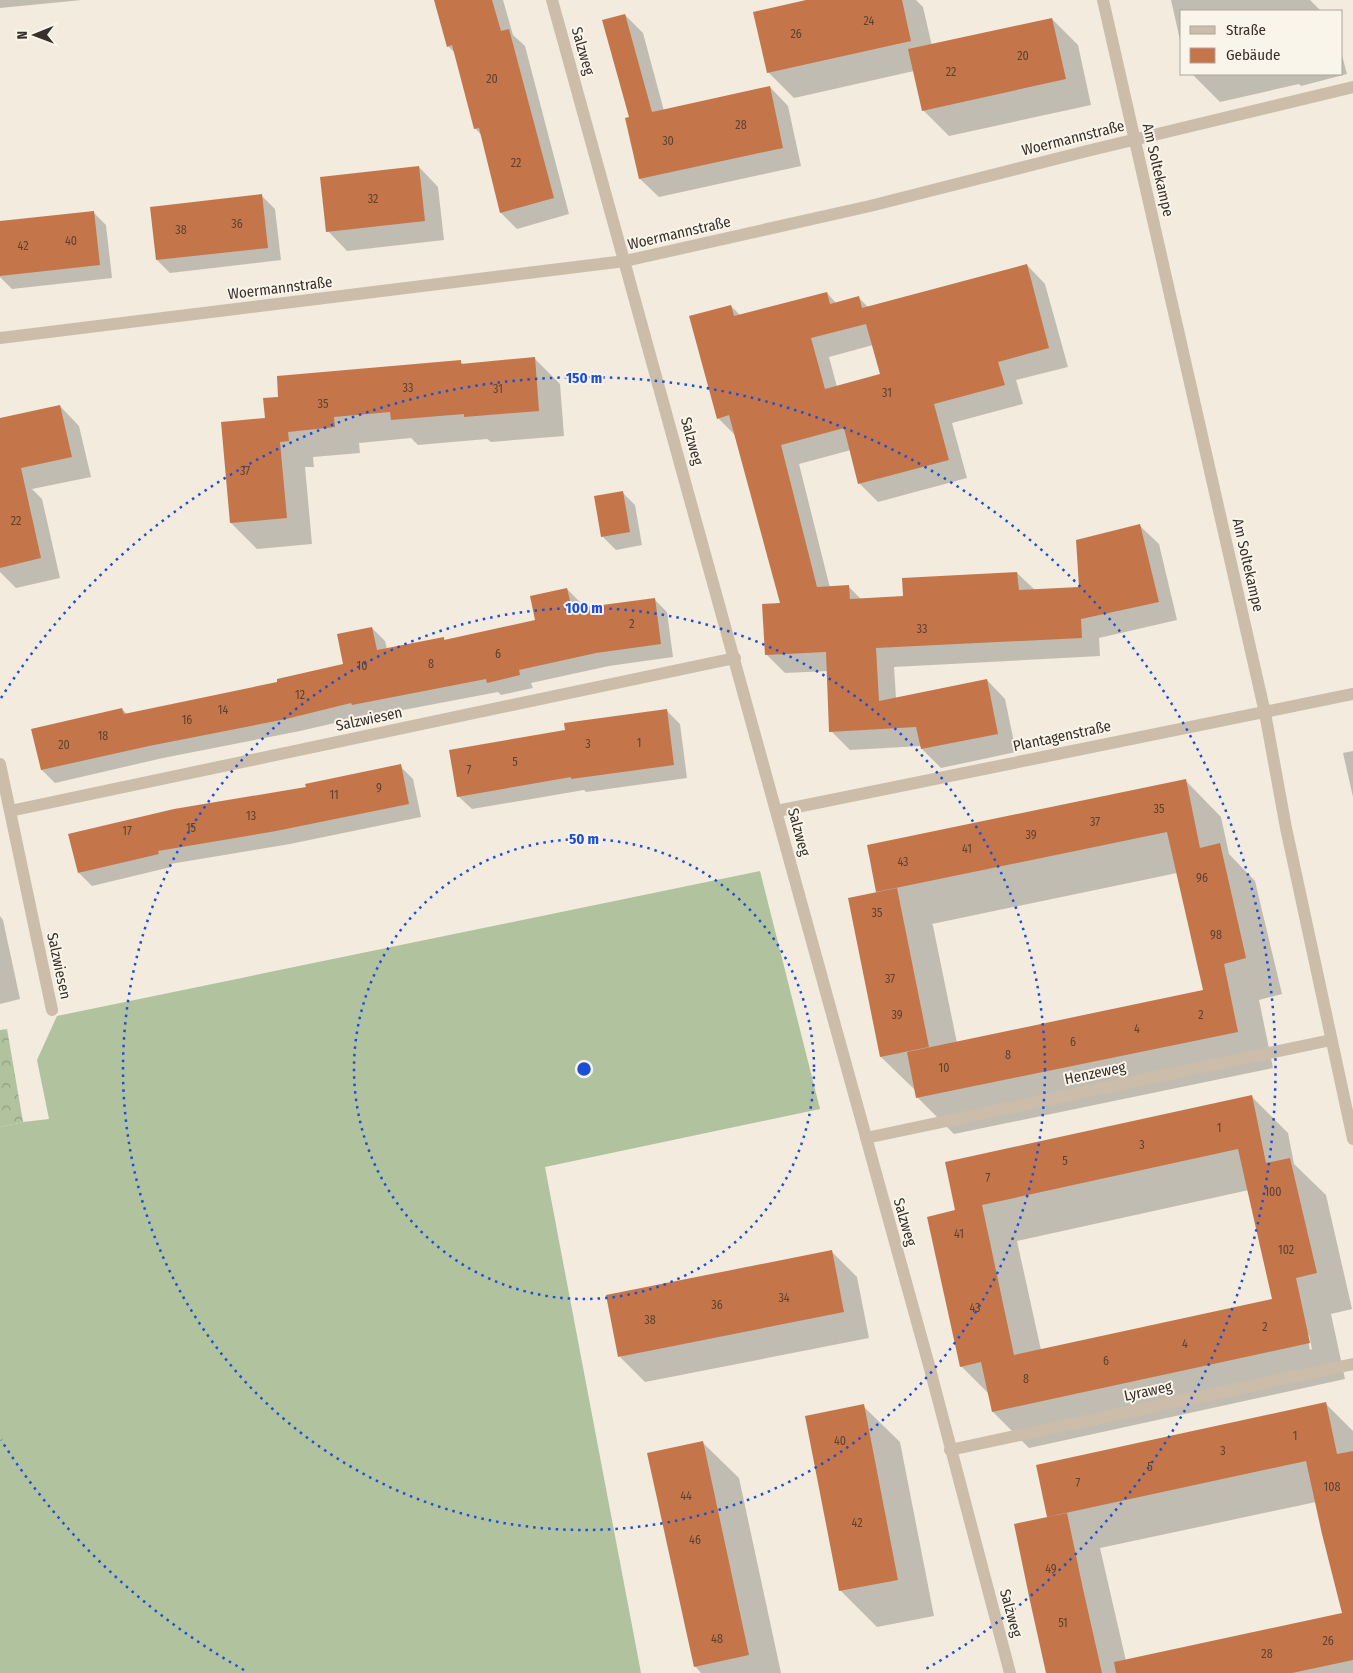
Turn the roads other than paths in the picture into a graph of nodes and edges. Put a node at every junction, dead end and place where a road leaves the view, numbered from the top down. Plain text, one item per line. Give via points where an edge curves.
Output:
1 (552, 0) edge
2 (1103, 0) edge
3 (1353, 87) edge
4 (1134, 140) junction
5 (625, 261) junction
6 (0, 338) edge
7 (735, 658) junction
8 (1353, 694) edge
9 (1265, 713) junction
10 (0, 764) edge
11 (10, 811) junction
12 (777, 811) junction
13 (52, 1010) dead end
14 (1331, 1040) junction
15 (866, 1138) junction
16 (1353, 1139) edge
17 (1353, 1364) edge
18 (950, 1450) junction
19 (1010, 1673) edge

1 - 5 street, Salzweg
2 - 4 street, Am Soltekampe
3 - 4 street, Woermannstraße
4 - 5 street, Woermannstraße via 870,206
4 - 9 street, Am Soltekampe
5 - 6 street, Woermannstraße
5 - 7 street, Salzweg
7 - 11 street, Salzwiesen
7 - 12 street, Salzweg
8 - 9 street, Plantagenstraße
9 - 12 street, Plantagenstraße
9 - 14 street, Am Soltekampe
10 - 11 street, Salzwiesen
11 - 13 street, Salzwiesen
12 - 15 street, Salzweg
14 - 15 street, Henzeweg
14 - 16 street, Am Soltekampe
15 - 18 street, Salzweg
17 - 18 street, Lyraweg
18 - 19 street, Salzweg

